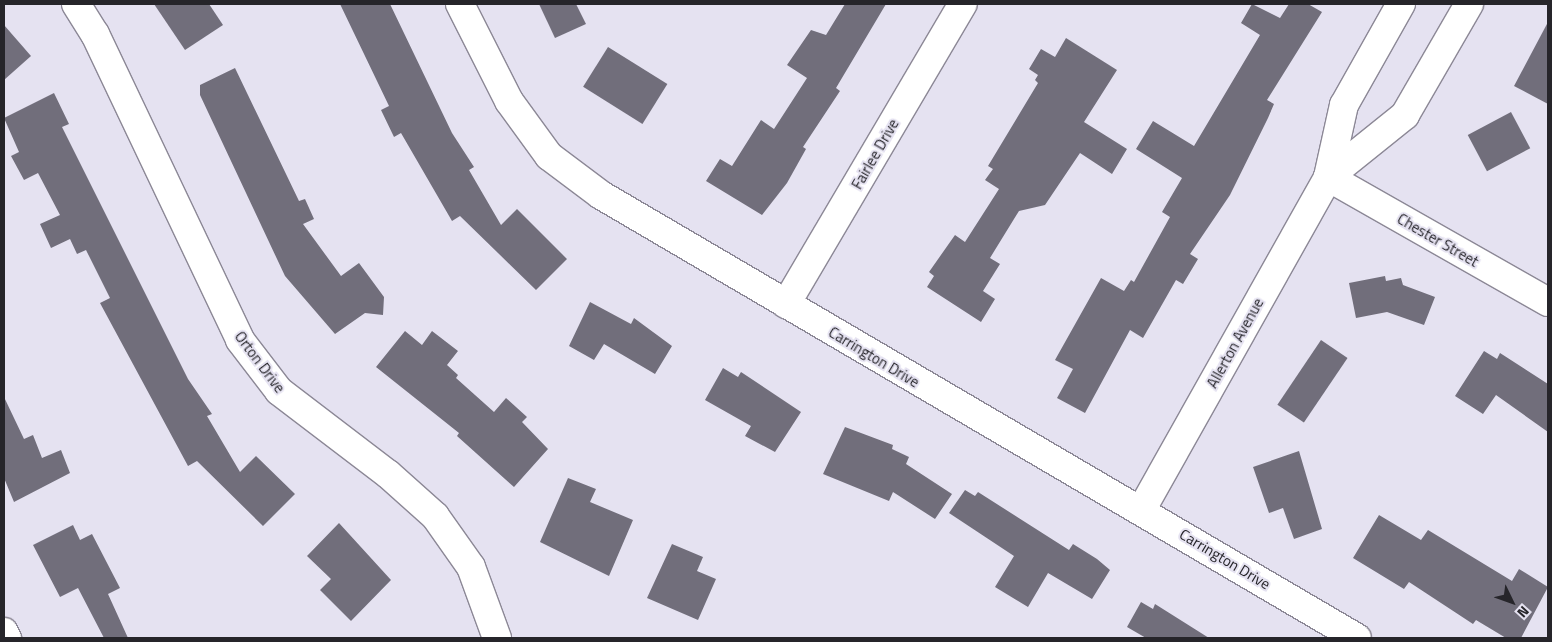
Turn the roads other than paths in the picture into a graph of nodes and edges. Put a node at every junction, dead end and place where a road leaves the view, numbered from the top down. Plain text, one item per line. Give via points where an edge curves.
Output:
1 (76, 4) edge
2 (460, 4) edge
3 (963, 4) edge
4 (1402, 4) edge
5 (1469, 4) edge
6 (1328, 177) junction
7 (1548, 302) edge
8 (786, 304) junction
9 (1142, 509) junction
10 (4, 632) edge
11 (7, 638) edge
12 (497, 638) edge
13 (1357, 638) edge

1 - 12 street, Orton Drive via 96,34 240,340 279,391 388,474 435,516 471,567
2 - 8 street, Carrington Drive via 509,101 549,156 671,239
3 - 8 street, Fairlee Drive
4 - 6 street, Allerton Avenue via 1344,105
5 - 6 street, Allerton Avenue via 1406,115
6 - 7 street, Chester Street
6 - 9 street, Allerton Avenue
8 - 9 street, Carrington Drive
9 - 13 street, Carrington Drive
10 - 11 street

